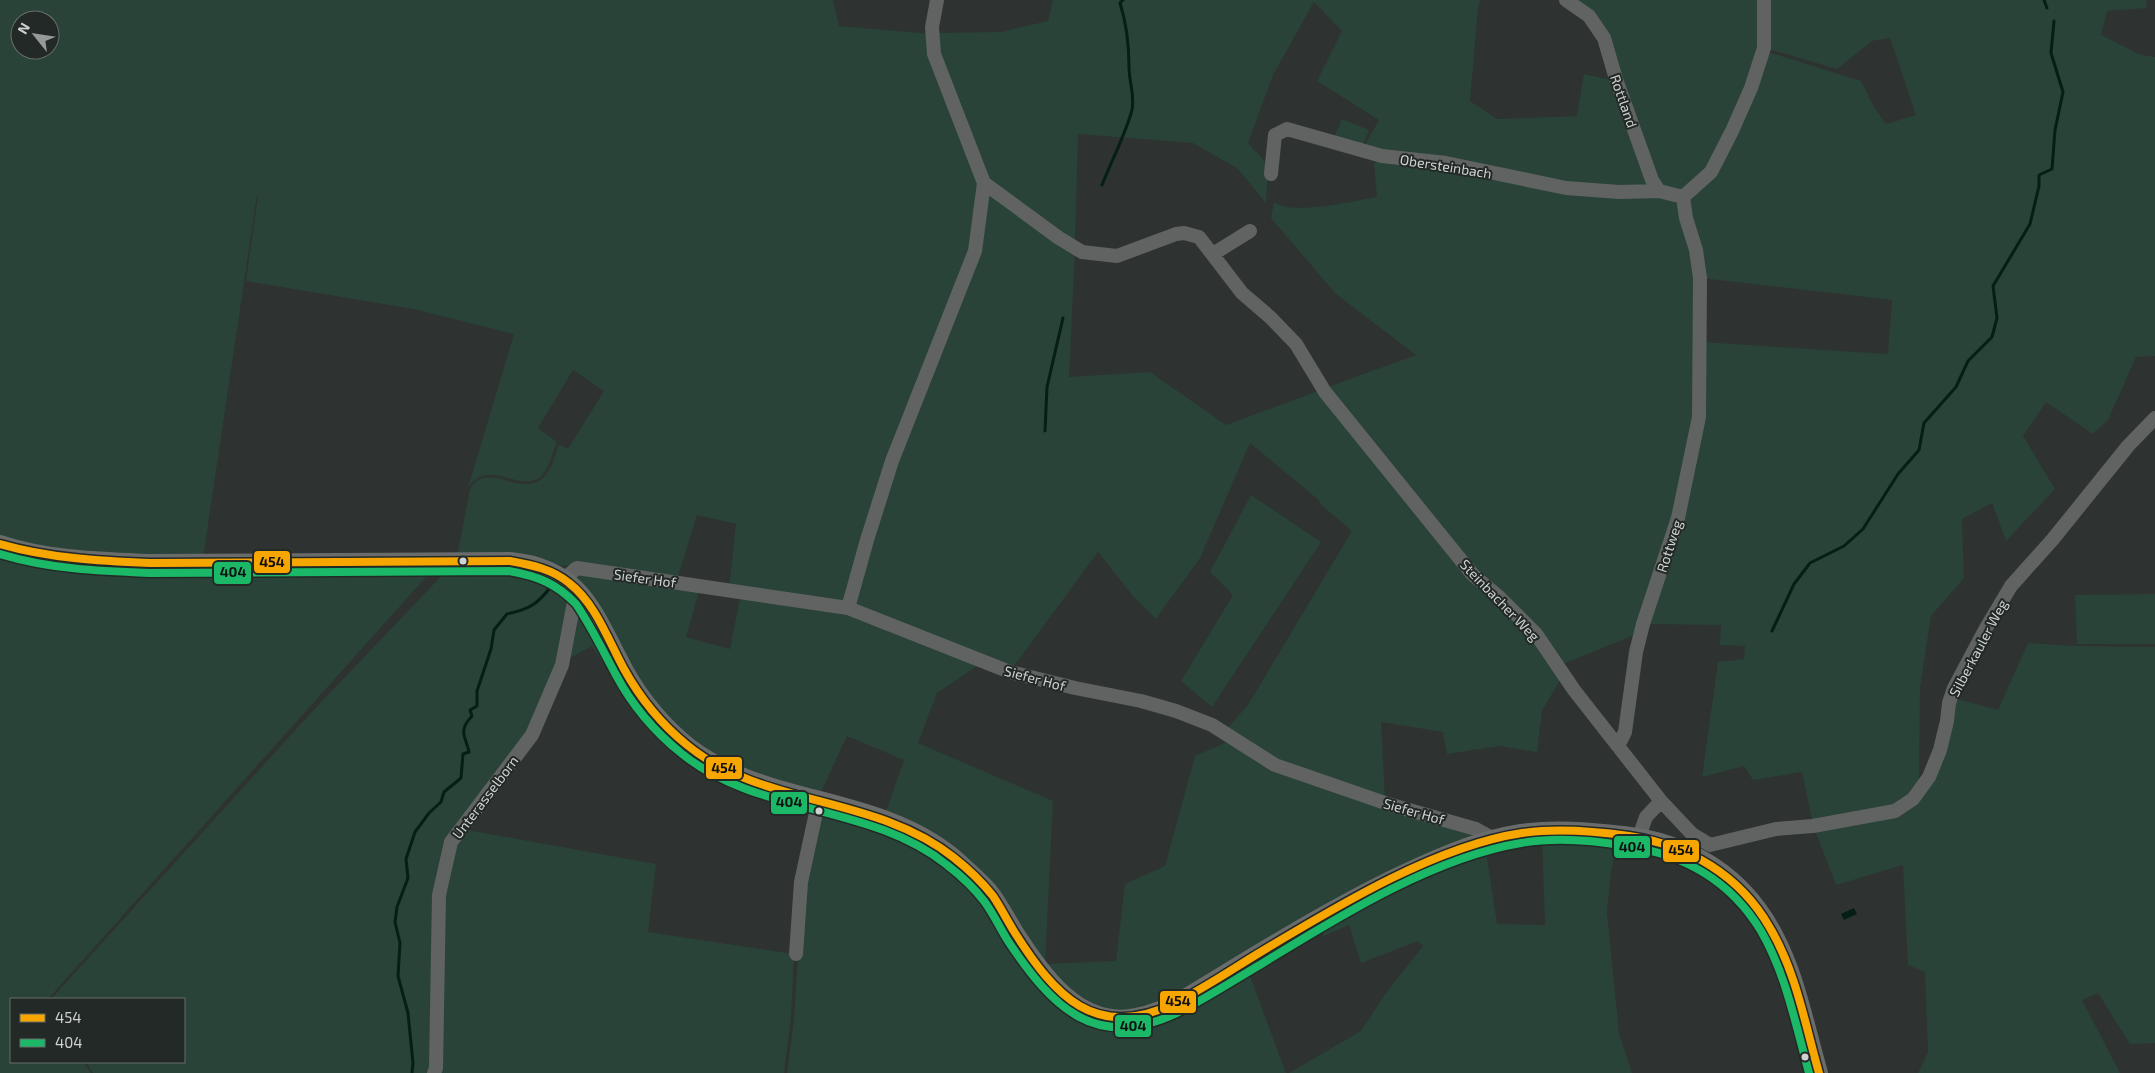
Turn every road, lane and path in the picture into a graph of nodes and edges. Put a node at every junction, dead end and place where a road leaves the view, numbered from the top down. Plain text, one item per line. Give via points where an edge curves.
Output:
1 (937, 0) edge
2 (1566, 0) edge
3 (1764, 0) edge
4 (1271, 174) dead end
5 (984, 183) junction
6 (1659, 191) junction
7 (1683, 197) junction
8 (1250, 231) dead end
9 (1212, 254) junction
10 (2155, 418) edge
11 (0, 544) edge
12 (564, 578) junction
13 (581, 593) junction
14 (848, 608) junction
15 (1618, 746) junction
16 (819, 799) junction
17 (1661, 801) junction
18 (1692, 834) junction
19 (1639, 837) junction
20 (1494, 839) junction
21 (1697, 856) junction
22 (796, 954) dead end
23 (434, 1073) edge
24 (1819, 1073) edge

1 - 5 street via 932,27 934,54
2 - 6 street, Rottland via 1589,16 1604,38 1652,180
3 - 7 street via 1764,48 1750,88 1711,172
4 - 6 street, Obersteinbach via 1275,135 1287,129 1382,156 1446,163 1566,188
5 - 9 street via 1082,252 1117,256 1184,233 1199,237
5 - 14 street via 975,251 892,461
6 - 7 street
7 - 15 street, Rottweg via 1700,278 1698,417 1678,518 1636,652 1625,732
8 - 9 street
9 - 15 street, Steinbacher Weg via 1242,293 1296,344 1325,392 1473,576 1536,634
10 - 18 street, Silberkauler Weg via 2011,586 1954,688 1940,750 1929,777 1913,799 1895,811 1813,826 1776,829 1710,845
11 - 12 main road via 56,558 93,561 510,560 541,566
12 - 13 main road
12 - 14 street, Siefer Hof via 577,568
13 - 16 main road via 626,672 665,724 683,742 706,759 748,778
13 - 23 street, Unterasselborn via 576,598 562,665 532,735 451,842 439,895
14 - 20 street, Siefer Hof via 1010,672 1176,711 1212,725 1275,765 1388,804 1476,829
15 - 17 street, Steinbacher Weg
16 - 20 main road via 891,822 952,856 988,891 1055,987 1084,1009 1111,1018 1137,1017 1161,1010 1328,911 1419,866
16 - 22 street via 801,882
17 - 18 street, Silberkauler Weg
17 - 19 street via 1646,817
18 - 21 street
19 - 20 main road via 1587,831 1542,831
19 - 21 main road
21 - 24 main road via 1734,882 1769,926 1788,964

